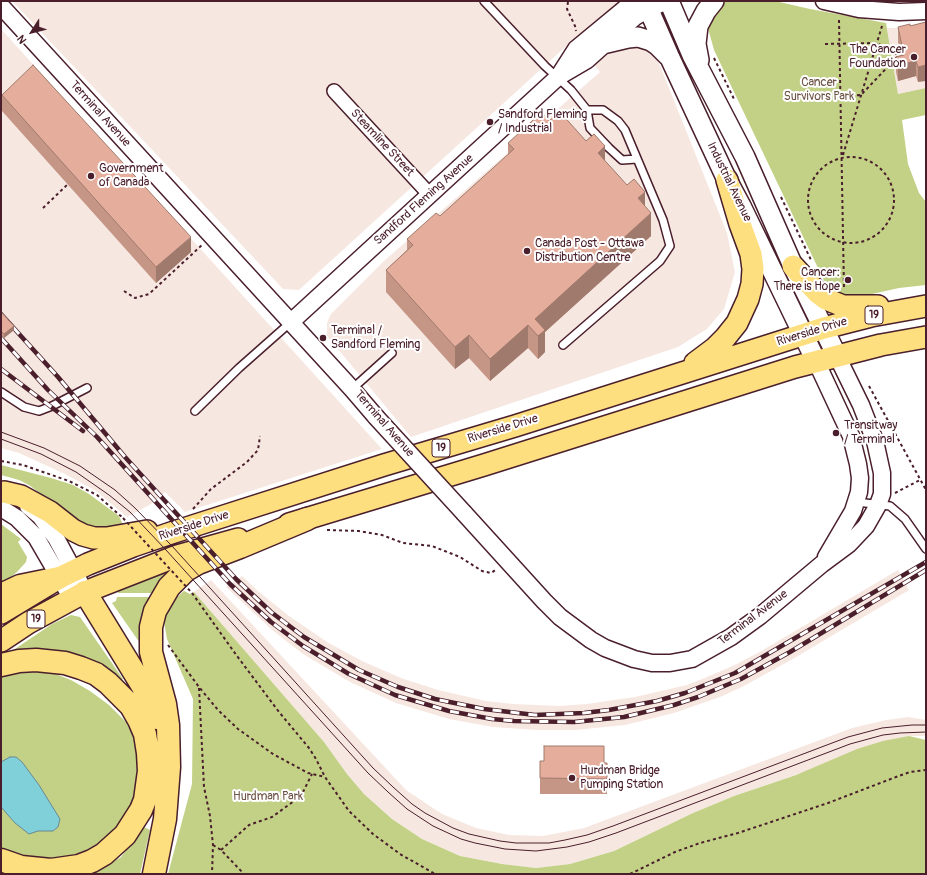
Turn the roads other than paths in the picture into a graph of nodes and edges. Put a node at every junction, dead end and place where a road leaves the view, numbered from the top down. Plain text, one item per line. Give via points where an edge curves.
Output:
1 (484, 1) edge
2 (668, 1) edge
3 (714, 1) edge
4 (824, 1) edge
5 (642, 4) edge
6 (1, 6) edge
7 (926, 11) edge
8 (606, 43) junction
9 (670, 58) junction
10 (558, 77) junction
11 (709, 90) junction
12 (334, 91) dead end
13 (587, 110) junction
14 (637, 159) junction
15 (727, 180) junction
16 (430, 195) junction
17 (793, 266) junction
18 (925, 306) edge
19 (291, 322) junction
20 (824, 328) junction
21 (803, 335) junction
22 (926, 337) edge
23 (563, 345) dead end
24 (392, 353) dead end
25 (837, 356) junction
26 (816, 361) junction
27 (671, 376) junction
28 (86, 388) dead end
29 (352, 389) junction
30 (1, 392) edge
31 (196, 411) dead end
32 (2, 497) edge
33 (857, 502) junction
34 (878, 505) junction
35 (211, 521) junction
36 (314, 525) junction
37 (926, 549) edge
38 (822, 564) junction
39 (67, 575) junction
40 (1, 595) edge
41 (78, 595) junction
42 (1, 613) edge
43 (1, 641) edge
44 (1, 665) edge
45 (169, 747) junction
46 (1, 860) edge
47 (154, 874) edge

1 - 10 lane
2 - 5 street
2 - 11 main road, Industrial Avenue
3 - 11 main road via 701,18 696,40 698,57
4 - 7 street via 858,9
5 - 8 street, Sandford Fleming Avenue via 635,17
5 - 9 main road, Industrial Avenue
5 - 10 street, Sandford Fleming Avenue via 576,49
6 - 19 street, Terminal Avenue
8 - 9 main road via 638,37 651,41
8 - 10 street, Sandford Fleming Avenue via 587,60
9 - 15 main road, Industrial Avenue
10 - 13 lane
10 - 16 street, Sandford Fleming Avenue
11 - 17 main road, Industrial Avenue via 745,157
12 - 16 street, Steamline Street
13 - 14 lane via 603,110 618,121 625,130
13 - 14 lane via 590,128 609,148 622,160
14 - 23 lane via 663,220 670,246 660,261
15 - 21 main road, Industrial Avenue
15 - 27 main road via 751,254 753,269 748,299 737,323 725,338 702,358
16 - 19 street, Sandford Fleming Avenue
17 - 18 main road via 822,296 843,306
17 - 20 main road, Industrial Avenue
18 - 20 main road, Riverside Drive / 19
19 - 29 street, Terminal Avenue
19 - 31 lane
20 - 21 main road, Riverside Drive / 19
20 - 25 main road, Industrial Avenue
21 - 26 main road, Industrial Avenue
21 - 27 main road, Riverside Drive / 19
22 - 25 main road, Riverside Drive / 19
24 - 29 lane
25 - 26 main road, Riverside Drive / 19
25 - 34 street, Terminal Avenue via 875,441 882,473 882,494
26 - 33 street, Terminal Avenue via 856,452 860,478
26 - 36 main road, Riverside Drive / 19
27 - 35 main road, Riverside Drive / 19
28 - 30 lane via 39,411 24,407
29 - 38 street, Terminal Avenue, bridge via 560,617 591,640 634,659 652,663 692,659 731,637 760,616
32 - 35 main road via 20,496 50,512 73,530 94,538
32 - 39 street
33 - 34 lane
33 - 38 street, Terminal Avenue
34 - 37 lane via 890,506 905,519
34 - 38 street, Terminal Avenue via 866,526 849,544
35 - 39 main road, Riverside Drive / 19 via 133,546
36 - 41 main road, Riverside Drive / 19 via 176,556
36 - 45 highway via 240,547 198,563 177,578 162,597 155,611 151,640 154,664 165,704
39 - 40 highway via 20,586
39 - 41 street
39 - 42 main road, Riverside Drive / 19
41 - 43 main road, Riverside Drive / 19
41 - 45 highway via 150,701
44 - 46 highway via 36,660 65,663 96,674 131,706 139,720 145,734 149,771 141,810 125,835 104,854 79,866 51,870 21,867
45 - 47 highway via 165,819

